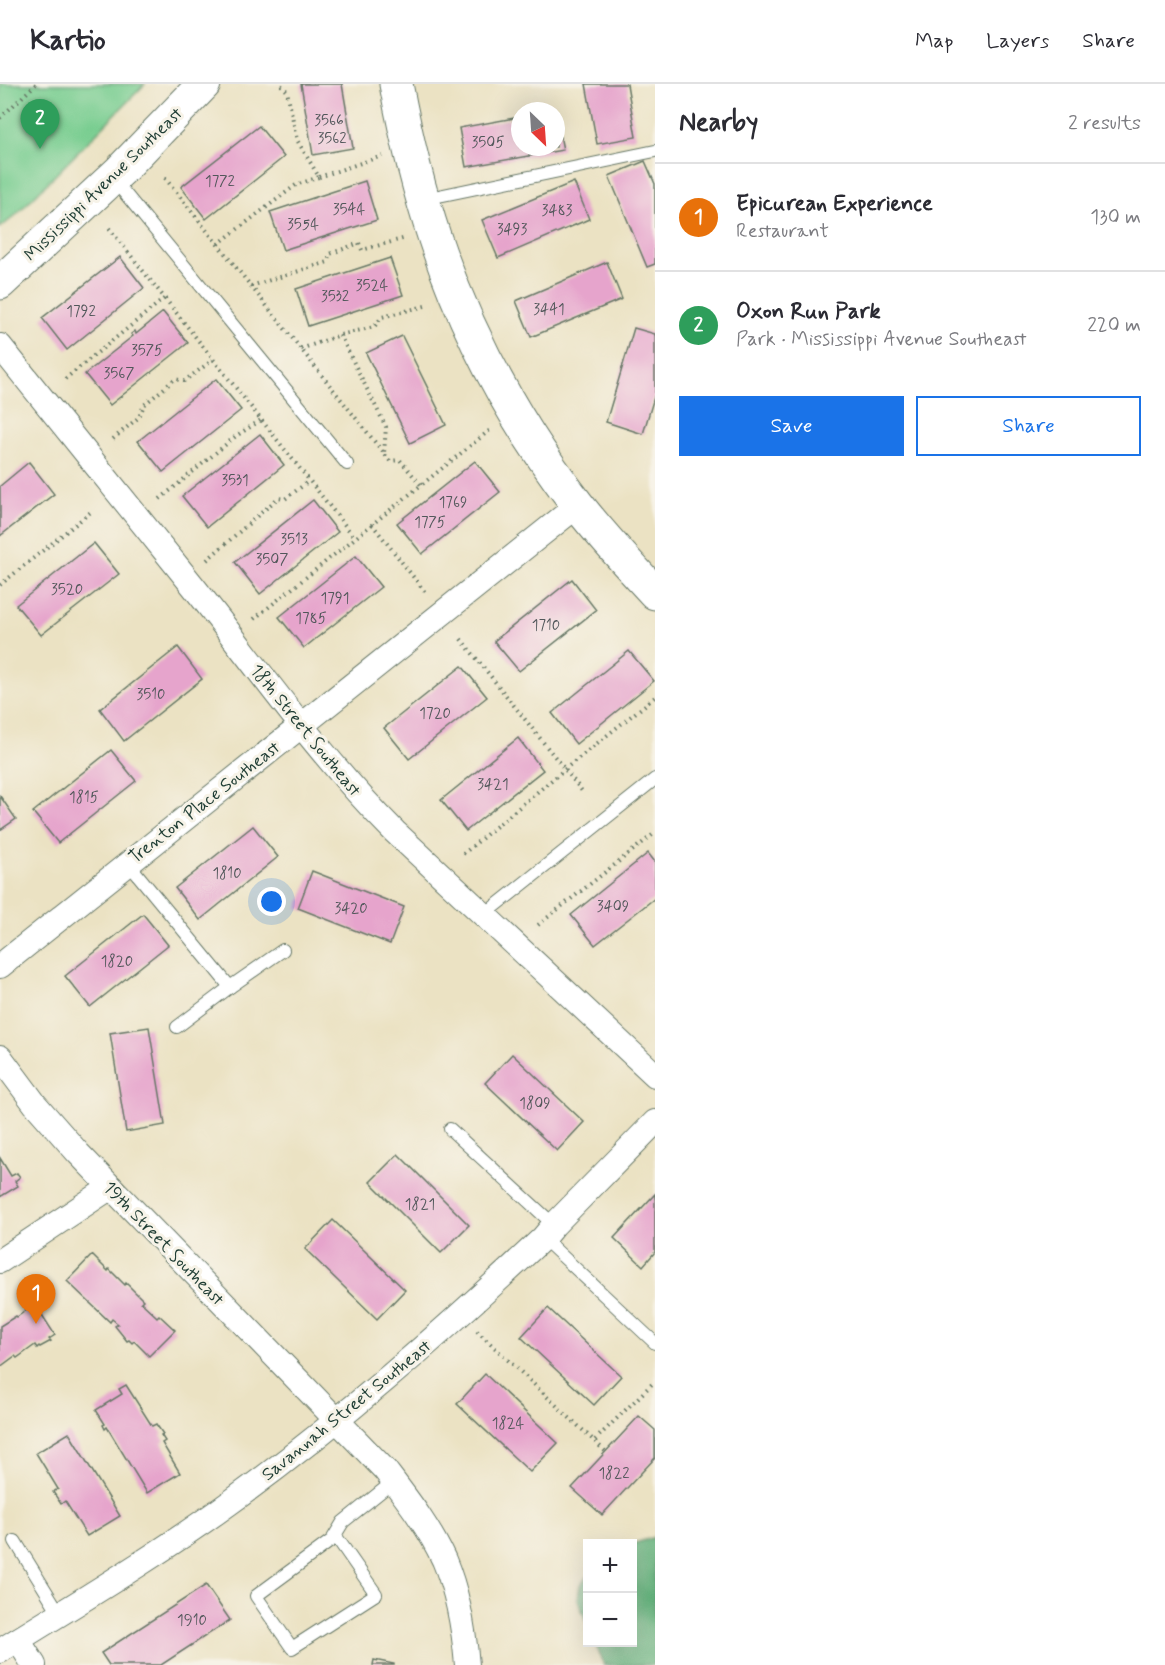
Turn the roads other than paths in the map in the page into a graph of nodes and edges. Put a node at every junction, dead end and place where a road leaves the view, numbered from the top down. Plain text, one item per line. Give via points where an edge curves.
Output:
1 (204, 84) edge
2 (396, 84) edge
3 (655, 151) edge
4 (113, 178) junction
5 (423, 200) junction
6 (0, 283) edge
7 (0, 346) edge
8 (347, 464) dead end
9 (578, 505) junction
10 (655, 593) edge
11 (301, 725) junction
12 (655, 779) edge
13 (128, 863) junction
14 (484, 915) junction
15 (283, 950) dead end
16 (0, 966) edge
17 (230, 987) junction
18 (177, 1026) dead end
19 (0, 1057) edge
20 (655, 1075) edge
21 (655, 1122) edge
22 (450, 1130) dead end
23 (111, 1187) junction
24 (549, 1231) junction
25 (0, 1261) edge
26 (655, 1343) edge
27 (337, 1421) junction
28 (394, 1481) junction
29 (335, 1534) junction
30 (15, 1540) dead end
31 (60, 1614) junction
32 (9, 1646) edge
33 (34, 1665) edge
34 (467, 1665) edge

1 - 4 street, Mississippi Avenue Southeast
2 - 5 street
3 - 5 lane
4 - 6 street, Mississippi Avenue Southeast
4 - 8 lane
5 - 9 street via 449,277 486,359 531,438
7 - 11 street, 18th Street Southeast
9 - 10 street
9 - 11 street, Trenton Place Southeast
11 - 13 street, Trenton Place Southeast
11 - 14 street, 18th Street Southeast via 364,802
12 - 14 lane
13 - 16 street, Trenton Place Southeast
13 - 17 lane
14 - 20 street, 18th Street Southeast
15 - 17 lane
17 - 18 lane
19 - 23 street, 19th Street Southeast via 56,1129
21 - 24 street, Savannah Street Southeast
22 - 24 lane
23 - 25 street
23 - 27 street, 19th Street Southeast
24 - 26 lane
24 - 27 street, Savannah Street Southeast via 461,1314
27 - 28 street, 19th Street Southeast
27 - 31 street, Savannah Street Southeast via 185,1534
28 - 29 lane via 343,1522
28 - 34 street, 19th Street Southeast via 421,1518 444,1560 458,1607
29 - 29 lane via 256,1596 292,1648 376,1594
30 - 31 lane
31 - 32 street, Savannah Street Southeast
32 - 33 street

